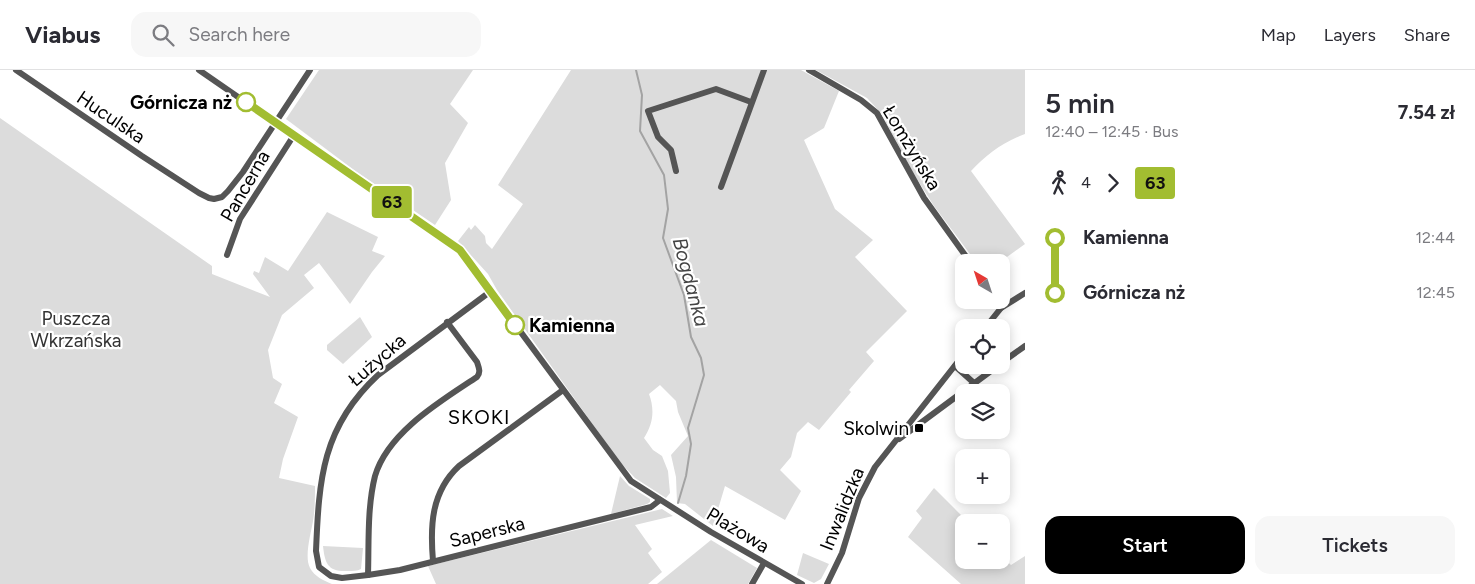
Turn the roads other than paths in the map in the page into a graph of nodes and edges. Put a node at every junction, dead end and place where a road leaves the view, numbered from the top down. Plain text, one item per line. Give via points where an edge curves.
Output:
1 (199, 70) edge
2 (310, 70) edge
3 (764, 70) edge
4 (809, 70) edge
5 (18, 71) edge
6 (752, 102) junction
7 (276, 122) junction
8 (294, 134) junction
9 (676, 171) dead end
10 (721, 187) dead end
11 (214, 199) joint
12 (964, 254) edge
13 (227, 255) dead end
14 (491, 291) junction
15 (1025, 293) edge
16 (1010, 302) edge
17 (1000, 309) edge
18 (992, 319) edge
19 (447, 322) junction
20 (1025, 346) edge
21 (1010, 357) edge
22 (955, 366) edge
23 (963, 374) edge
24 (987, 374) edge
25 (974, 384) joint
26 (563, 390) junction
27 (955, 398) edge
28 (915, 415) junction
29 (922, 422) junction
30 (889, 448) junction
31 (660, 500) junction
32 (434, 561) junction
33 (764, 563) junction
34 (321, 570) joint
35 (368, 575) junction
36 (346, 581) edge
37 (829, 583) edge
38 (752, 584) edge
39 (802, 584) edge

1 - 7 street
2 - 7 street, Pancerna
3 - 6 street
4 - 12 street, Łomżyńska via 873,109 924,198
5 - 11 street, Huculska via 150,161
6 - 9 street via 716,89 648,111 658,136 671,150
6 - 10 street
7 - 8 street
7 - 11 street, Pancerna via 232,187 222,197
8 - 13 street, Pancerna via 240,219
8 - 14 street via 458,248
14 - 19 street, Łużycka
14 - 26 street
15 - 16 street
17 - 18 street
19 - 34 street, Łużycka via 365,387 338,427 321,481 316,551
19 - 35 street via 477,362 479,374 417,420 384,456 373,488
20 - 21 street, Inwalidzka
22 - 28 street, Inwalidzka
23 - 25 street
24 - 25 street, Inwalidzka
26 - 31 street via 627,478
26 - 32 street via 449,476 439,493 432,517
27 - 29 street, Inwalidzka
28 - 29 street
28 - 30 street, Inwalidzka
29 - 30 street, Inwalidzka
30 - 37 street, Inwalidzka via 866,484
31 - 32 street, Saperska via 651,507
31 - 33 street, Plażowa
32 - 35 street, Saperska
33 - 38 street
33 - 39 street, Plażowa
34 - 36 street, Saperska
35 - 36 street, Saperska

